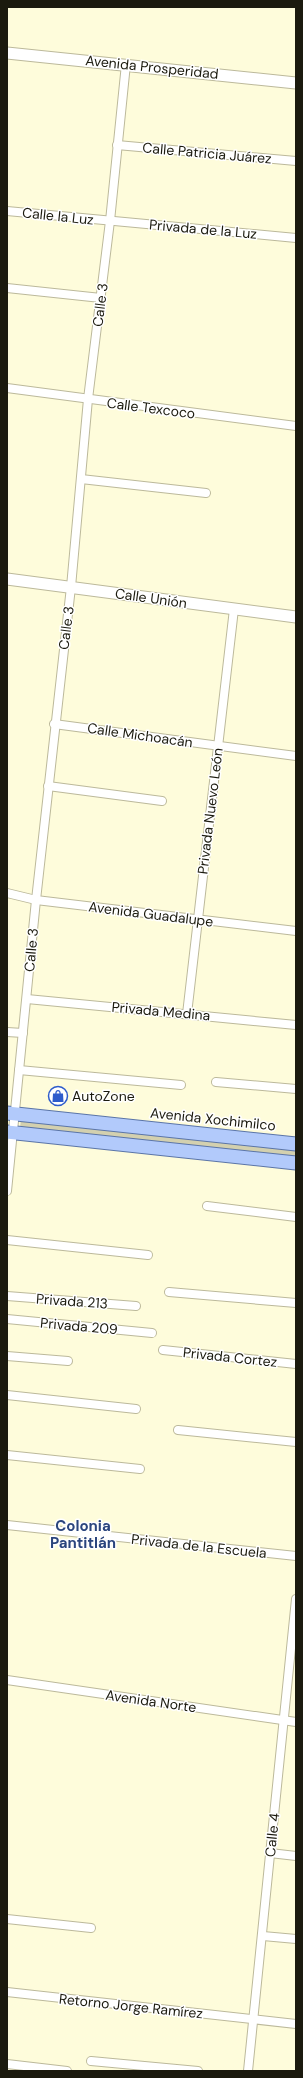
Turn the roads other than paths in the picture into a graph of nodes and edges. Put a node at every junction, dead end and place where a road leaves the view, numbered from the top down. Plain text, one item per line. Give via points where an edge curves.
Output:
1 (7, 53) edge
2 (126, 64) junction
3 (296, 83) edge
4 (117, 145) junction
5 (296, 161) edge
6 (7, 211) edge
7 (110, 221) junction
8 (296, 238) edge
9 (7, 288) edge
10 (101, 298) junction
11 (7, 388) edge
12 (88, 400) junction
13 (296, 426) edge
14 (81, 479) junction
15 (206, 493) dead end
16 (7, 579) edge
17 (71, 587) junction
18 (234, 609) junction
19 (296, 617) edge
20 (54, 724) junction
21 (218, 746) junction
22 (296, 756) edge
23 (48, 786) junction
24 (162, 801) dead end
25 (7, 893) edge
26 (36, 900) junction
27 (198, 919) junction
28 (296, 931) edge
29 (27, 999) junction
30 (187, 1014) junction
31 (296, 1025) edge
32 (7, 1032) edge
33 (23, 1033) junction
34 (19, 1070) junction
35 (216, 1082) dead end
36 (181, 1085) dead end
37 (296, 1090) edge
38 (11, 1113) edge
39 (10, 1132) edge
40 (296, 1144) edge
41 (296, 1162) edge
42 (7, 1191) edge
43 (207, 1206) dead end
44 (296, 1217) edge
45 (7, 1240) edge
46 (148, 1255) dead end
47 (169, 1292) dead end
48 (7, 1296) edge
49 (296, 1303) edge
50 (136, 1306) dead end
51 (7, 1319) edge
52 (152, 1333) dead end
53 (163, 1350) dead end
54 (7, 1356) edge
55 (68, 1361) dead end
56 (296, 1364) edge
57 (7, 1395) edge
58 (136, 1409) dead end
59 (178, 1430) dead end
60 (296, 1442) edge
61 (7, 1455) edge
62 (140, 1469) dead end
63 (7, 1525) edge
64 (296, 1556) edge
65 (296, 1599) edge
66 (7, 1680) edge
67 (284, 1721) junction
68 (296, 1722) edge
69 (270, 1853) junction
70 (296, 1856) edge
71 (7, 1920) edge
72 (91, 1928) dead end
73 (263, 1936) junction
74 (296, 1939) edge
75 (7, 1992) edge
76 (254, 2019) junction
77 (296, 2024) edge
78 (91, 2061) dead end
79 (7, 2064) edge
80 (67, 2071) edge
81 (198, 2071) edge
82 (248, 2071) edge

1 - 2 street, Avenida Prosperidad
2 - 3 street, Avenida Prosperidad
2 - 4 street, Calle 3
4 - 5 street, Calle Patricia Juárez
4 - 7 street, Calle 3
6 - 7 street, Calle la Luz
7 - 8 street, Privada de la Luz
7 - 10 street, Calle 3
9 - 10 street
10 - 12 street, Calle 3
11 - 12 street, Calle Texcoco
12 - 13 street, Calle Texcoco
12 - 14 street, Calle 3
14 - 15 street
14 - 17 street, Calle 3
16 - 17 street, Calle Unión
17 - 18 street, Calle Unión
17 - 20 street, Calle 3
18 - 19 street, Calle Unión
18 - 21 street, Privada Nuevo León
20 - 21 street, Calle Michoacán
20 - 23 street, Calle 3
21 - 22 street, Calle Michoacán
21 - 27 street, Privada Nuevo León
23 - 24 street
23 - 26 street, Calle 3
25 - 26 street, Avenida Guadalupe
26 - 27 street, Avenida Guadalupe
26 - 29 street, Calle 3
27 - 28 street, Avenida Guadalupe
27 - 30 street, Privada Nuevo León
29 - 30 street, Privada Medina
29 - 33 street, Calle 3
30 - 31 street, Privada Medina
32 - 33 street
33 - 34 street, Calle 3
34 - 36 street
34 - 38 street, Calle 3
35 - 37 street
38 - 39 street, Calle 3
38 - 40 main road, Avenida Xochimilco
39 - 41 main road
39 - 42 street, Calle 3
43 - 44 street
45 - 46 street
47 - 49 street
48 - 50 street, Privada 213
51 - 52 street, Privada 209
53 - 56 street, Privada Cortez
54 - 55 street
57 - 58 street
59 - 60 street
61 - 62 street
63 - 64 street, Privada de la Escuela
65 - 67 street, Calle 4
66 - 67 street, Avenida Norte
67 - 68 street, Avenida Norte
67 - 69 street, Calle 4
69 - 70 street
69 - 73 street, Calle 4
71 - 72 street
73 - 74 street
73 - 76 street, Calle 4
75 - 76 street, Retorno Jorge Ramírez
76 - 77 street, Retorno Jorge Ramírez
76 - 82 street, Calle 4
78 - 81 street
79 - 80 street

